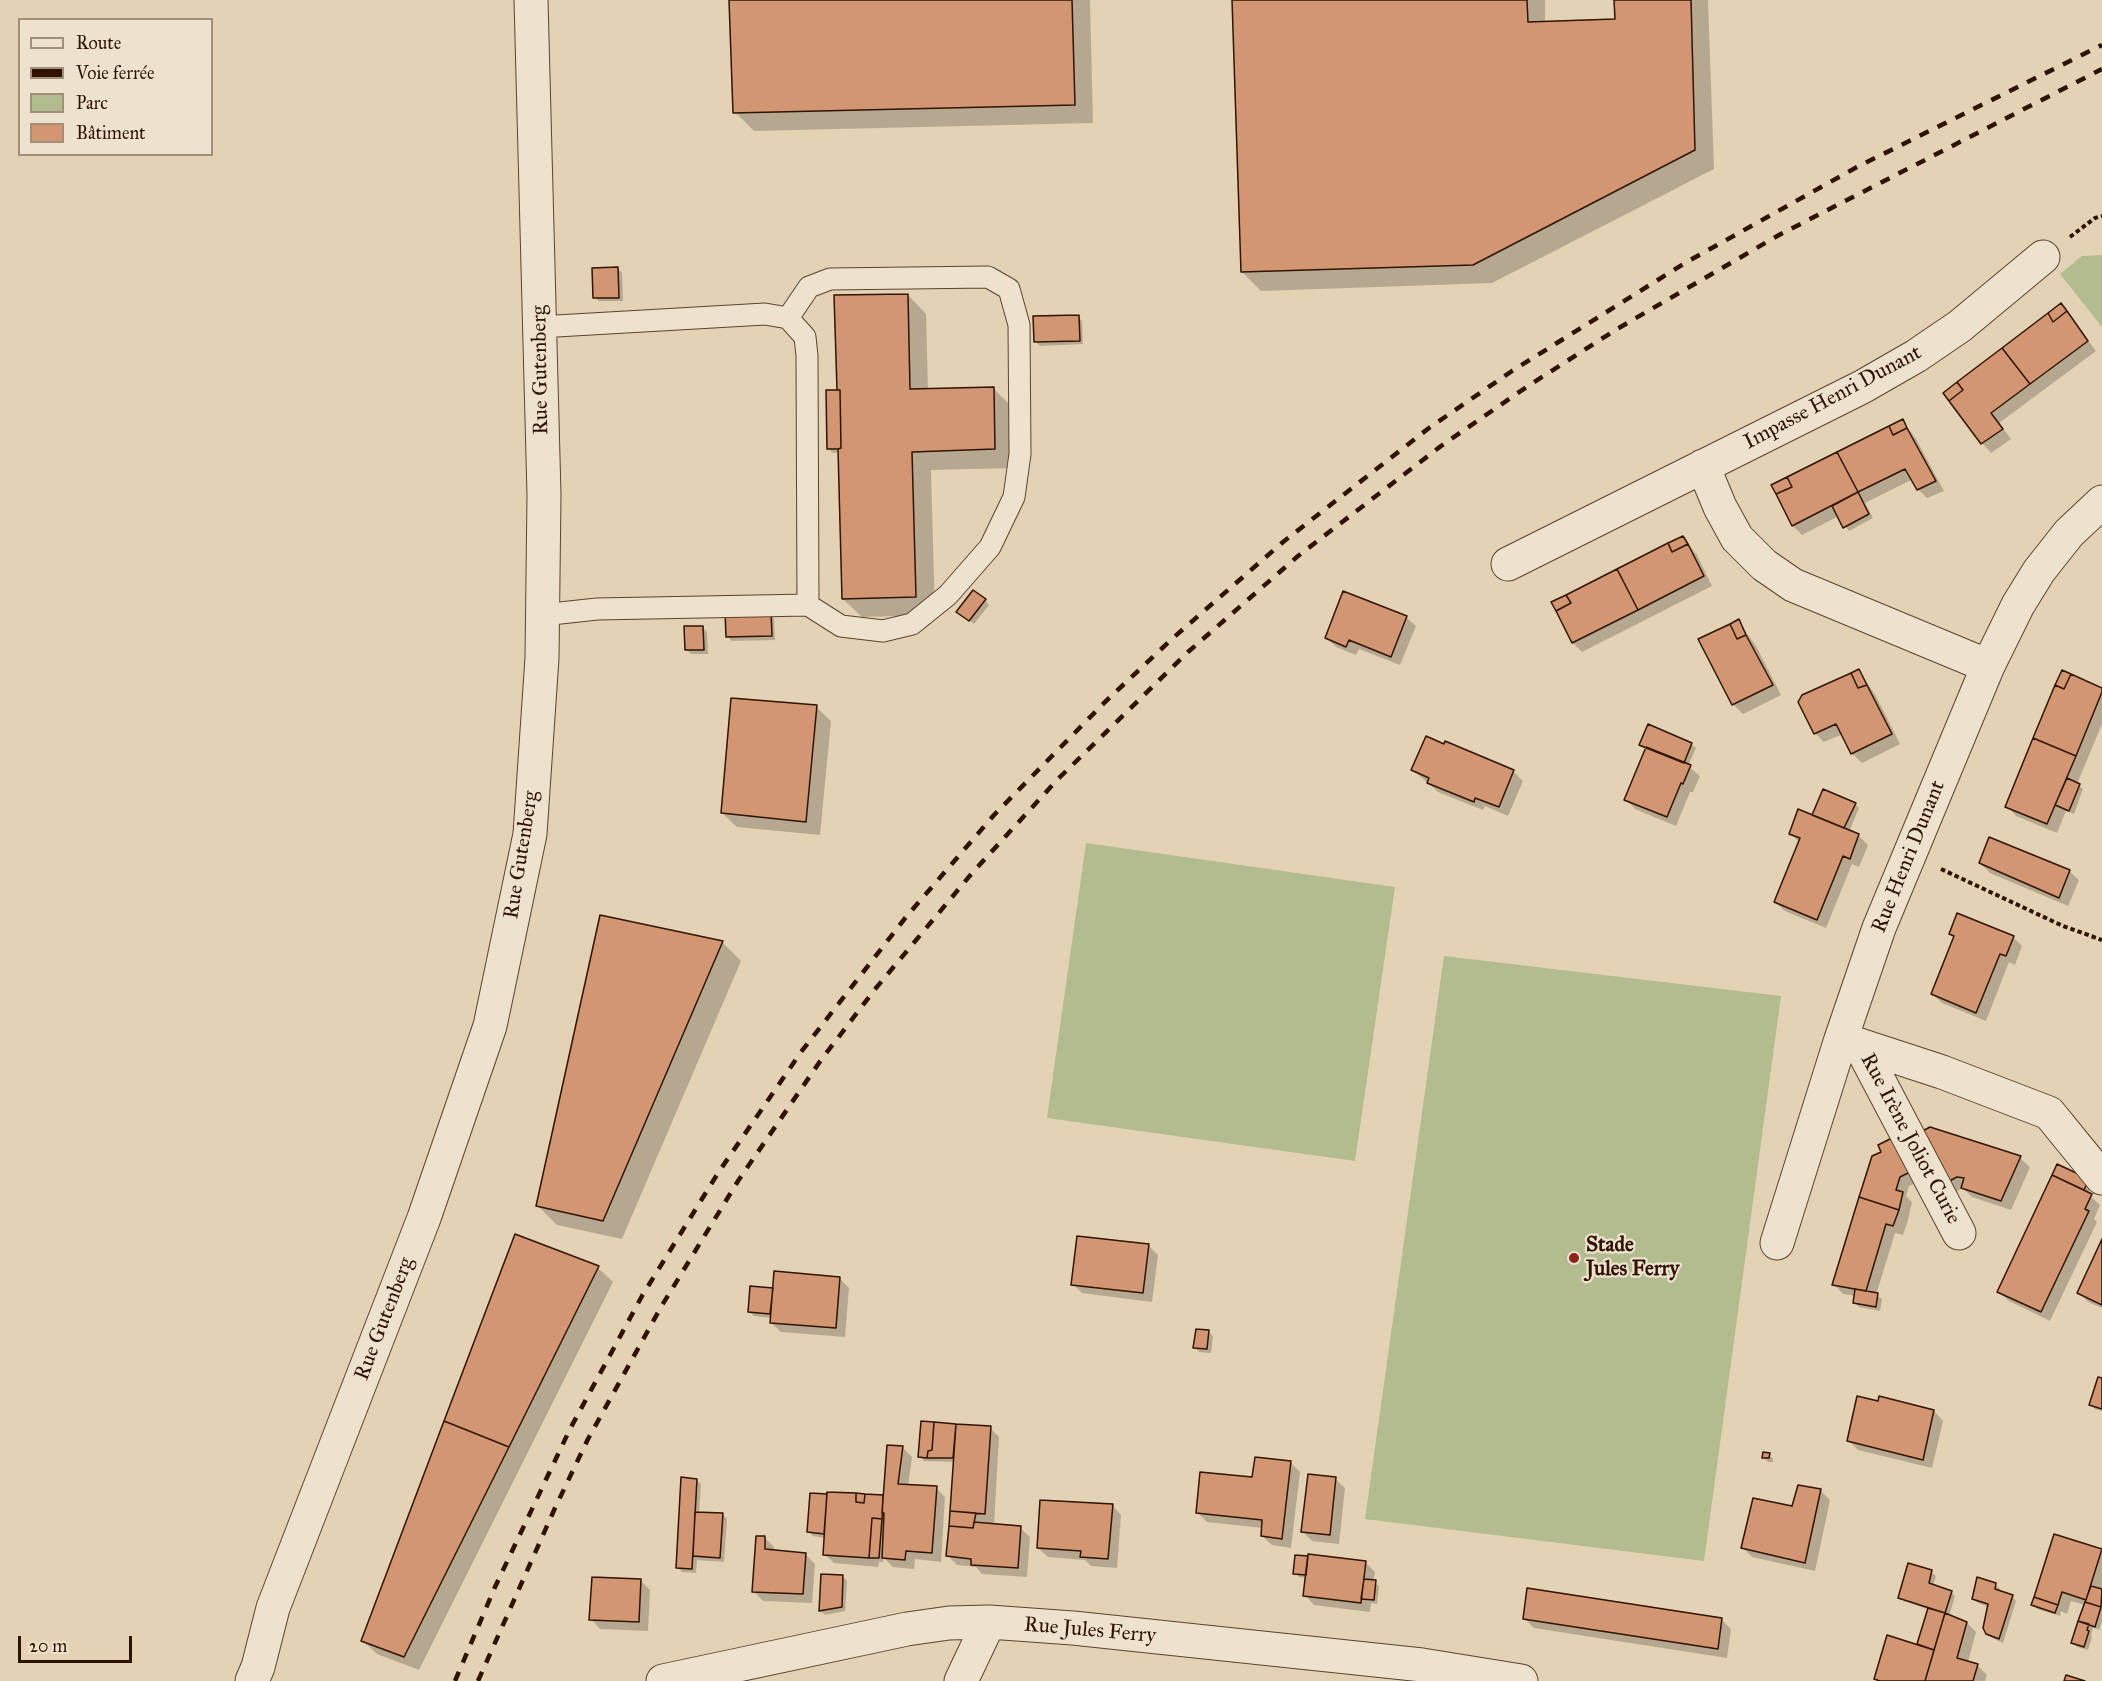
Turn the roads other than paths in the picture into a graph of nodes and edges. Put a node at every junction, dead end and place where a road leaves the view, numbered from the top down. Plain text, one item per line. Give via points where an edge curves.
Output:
1 (531, 0) edge
2 (2043, 257) dead end
3 (788, 318) junction
4 (540, 327) junction
5 (1703, 466) junction
6 (2102, 502) edge
7 (1508, 564) dead end
8 (808, 605) junction
9 (543, 615) junction
10 (1988, 666) junction
11 (1851, 1042) junction
12 (2102, 1178) edge
13 (1959, 1233) dead end
14 (1777, 1244) dead end
15 (989, 1622) junction
16 (257, 1676) edge
17 (663, 1681) edge
18 (961, 1681) edge
19 (1521, 1681) edge

1 - 4 street, Rue Gutenberg
2 - 5 street, Impasse Henri Dunant via 1960,326 1916,356
3 - 4 lane via 765,314
3 - 8 lane via 805,337 807,356
3 - 8 lane via 809,287 830,279 988,277 1009,289 1019,325 1020,454 1014,497 990,547 948,595 912,624 883,631 841,626
4 - 9 street, Rue Gutenberg
5 - 7 street, Impasse Henri Dunant
5 - 10 street via 1737,538 1764,565 1793,585
6 - 10 street, Rue Henri Dunant via 2069,533 2039,571
8 - 9 lane via 597,609
9 - 16 street, Rue Gutenberg via 530,834 490,1026 424,1218 273,1608
10 - 11 street, Rue Henri Dunant via 1879,928
11 - 12 street, Rue Irène Joliot Curie via 2049,1113
11 - 13 street, Rue Irène Joliot Curie
11 - 14 street, Rue Henri Dunant
15 - 17 street, Rue Jules Ferry via 907,1629
15 - 18 street
15 - 19 street, Rue Jules Ferry via 1422,1665

